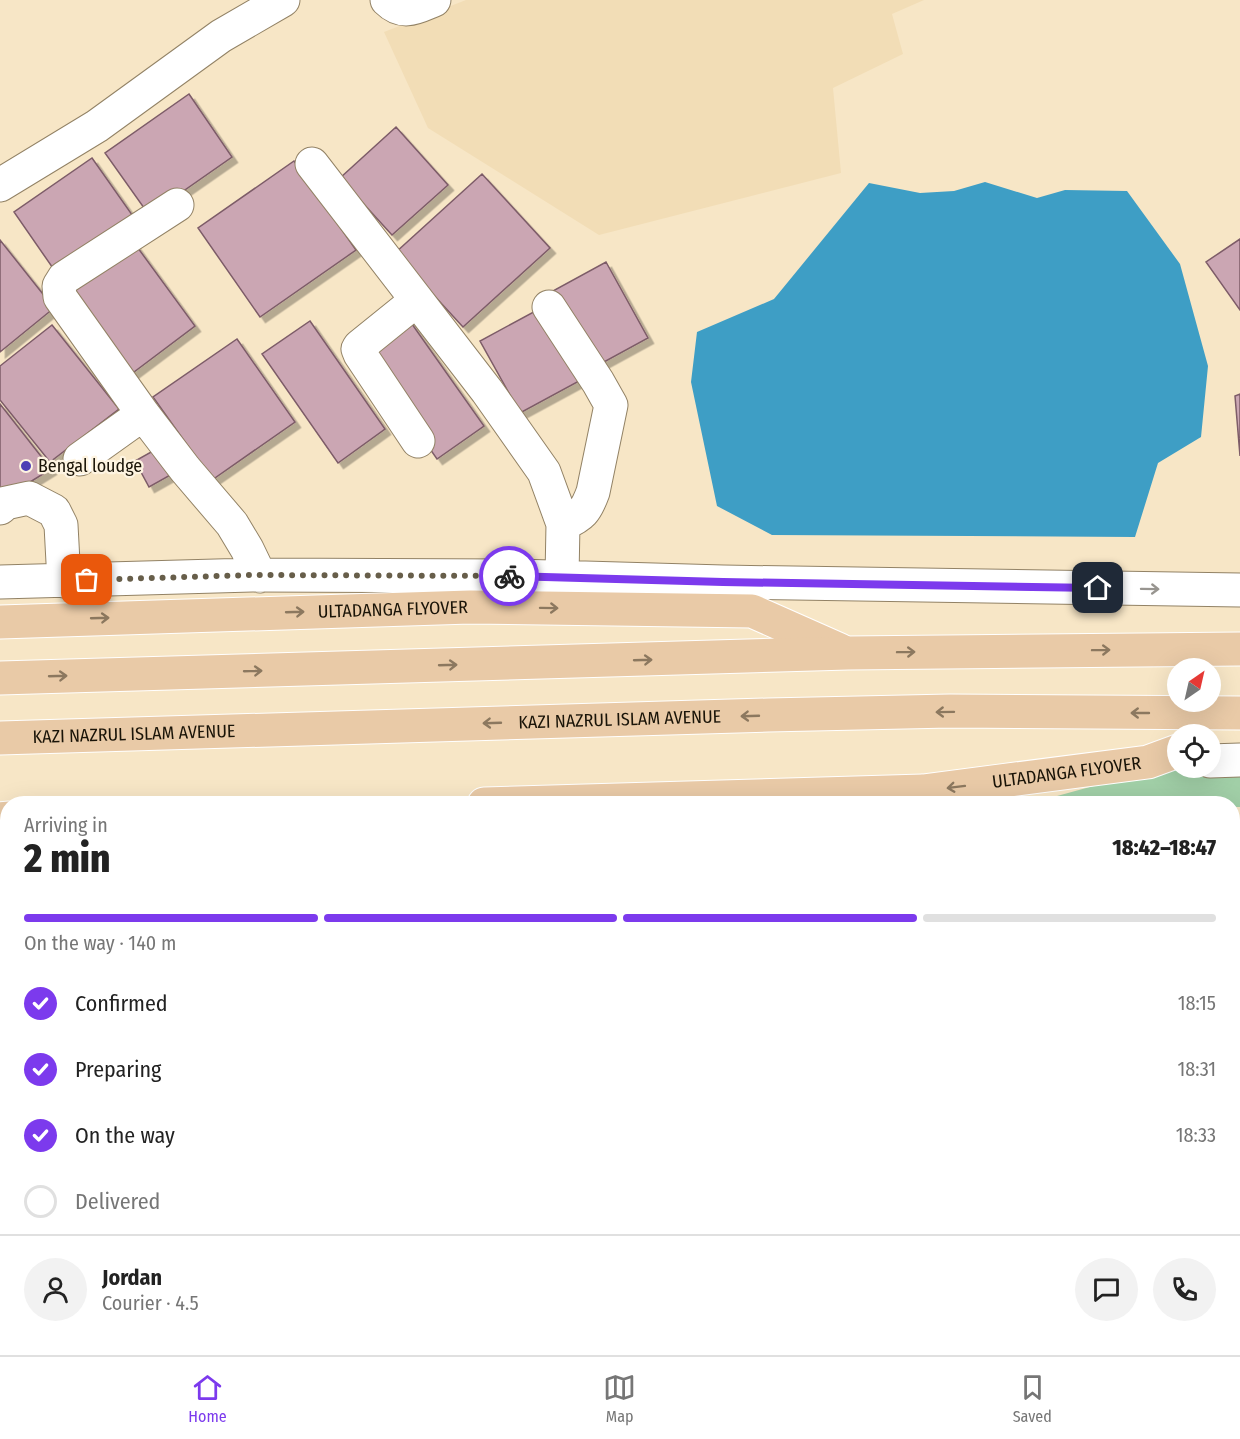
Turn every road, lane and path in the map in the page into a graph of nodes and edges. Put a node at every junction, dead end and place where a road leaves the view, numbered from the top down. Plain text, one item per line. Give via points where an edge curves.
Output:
1 (283, 0) edge
2 (387, 0) edge
3 (434, 0) edge
4 (312, 164) dead end
5 (0, 185) edge
6 (177, 206) dead end
7 (417, 300) junction
8 (549, 307) dead end
9 (143, 414) junction
10 (418, 441) dead end
11 (80, 459) dead end
12 (0, 508) edge
13 (563, 524) junction
14 (260, 576) junction
15 (562, 577) junction
16 (64, 580) junction
17 (0, 582) edge
18 (1240, 590) edge
19 (0, 622) edge
20 (1240, 649) edge
21 (848, 653) junction
22 (0, 678) edge
23 (1240, 713) edge
24 (1240, 726) edge
25 (1221, 734) edge
26 (0, 738) edge
27 (1167, 758) edge
28 (1240, 760) edge
29 (1221, 761) edge
30 (747, 796) edge

1 - 5 street via 220,36 97,126
2 - 3 street via 397,7 411,9
4 - 7 street
6 - 9 street via 64,278 59,286 60,297
7 - 10 street via 358,349
7 - 13 street via 544,472
8 - 13 street via 611,405 591,498 577,518
9 - 11 street
9 - 14 street via 232,524
12 - 16 street via 29,498 54,511 61,525
13 - 15 street
14 - 15 street
14 - 16 street
15 -> 18 street
16 - 17 street
19 -> 21 main road, ULTADANGA FLYOVER via 470,607 752,610
21 -> 20 main road
22 -> 21 main road
23 -> 26 main road, KAZI NAZRUL ISLAM AVENUE via 950,711
24 - 25 main road
27 -> 30 main road, ULTADANGA FLYOVER via 923,791
28 - 29 street

